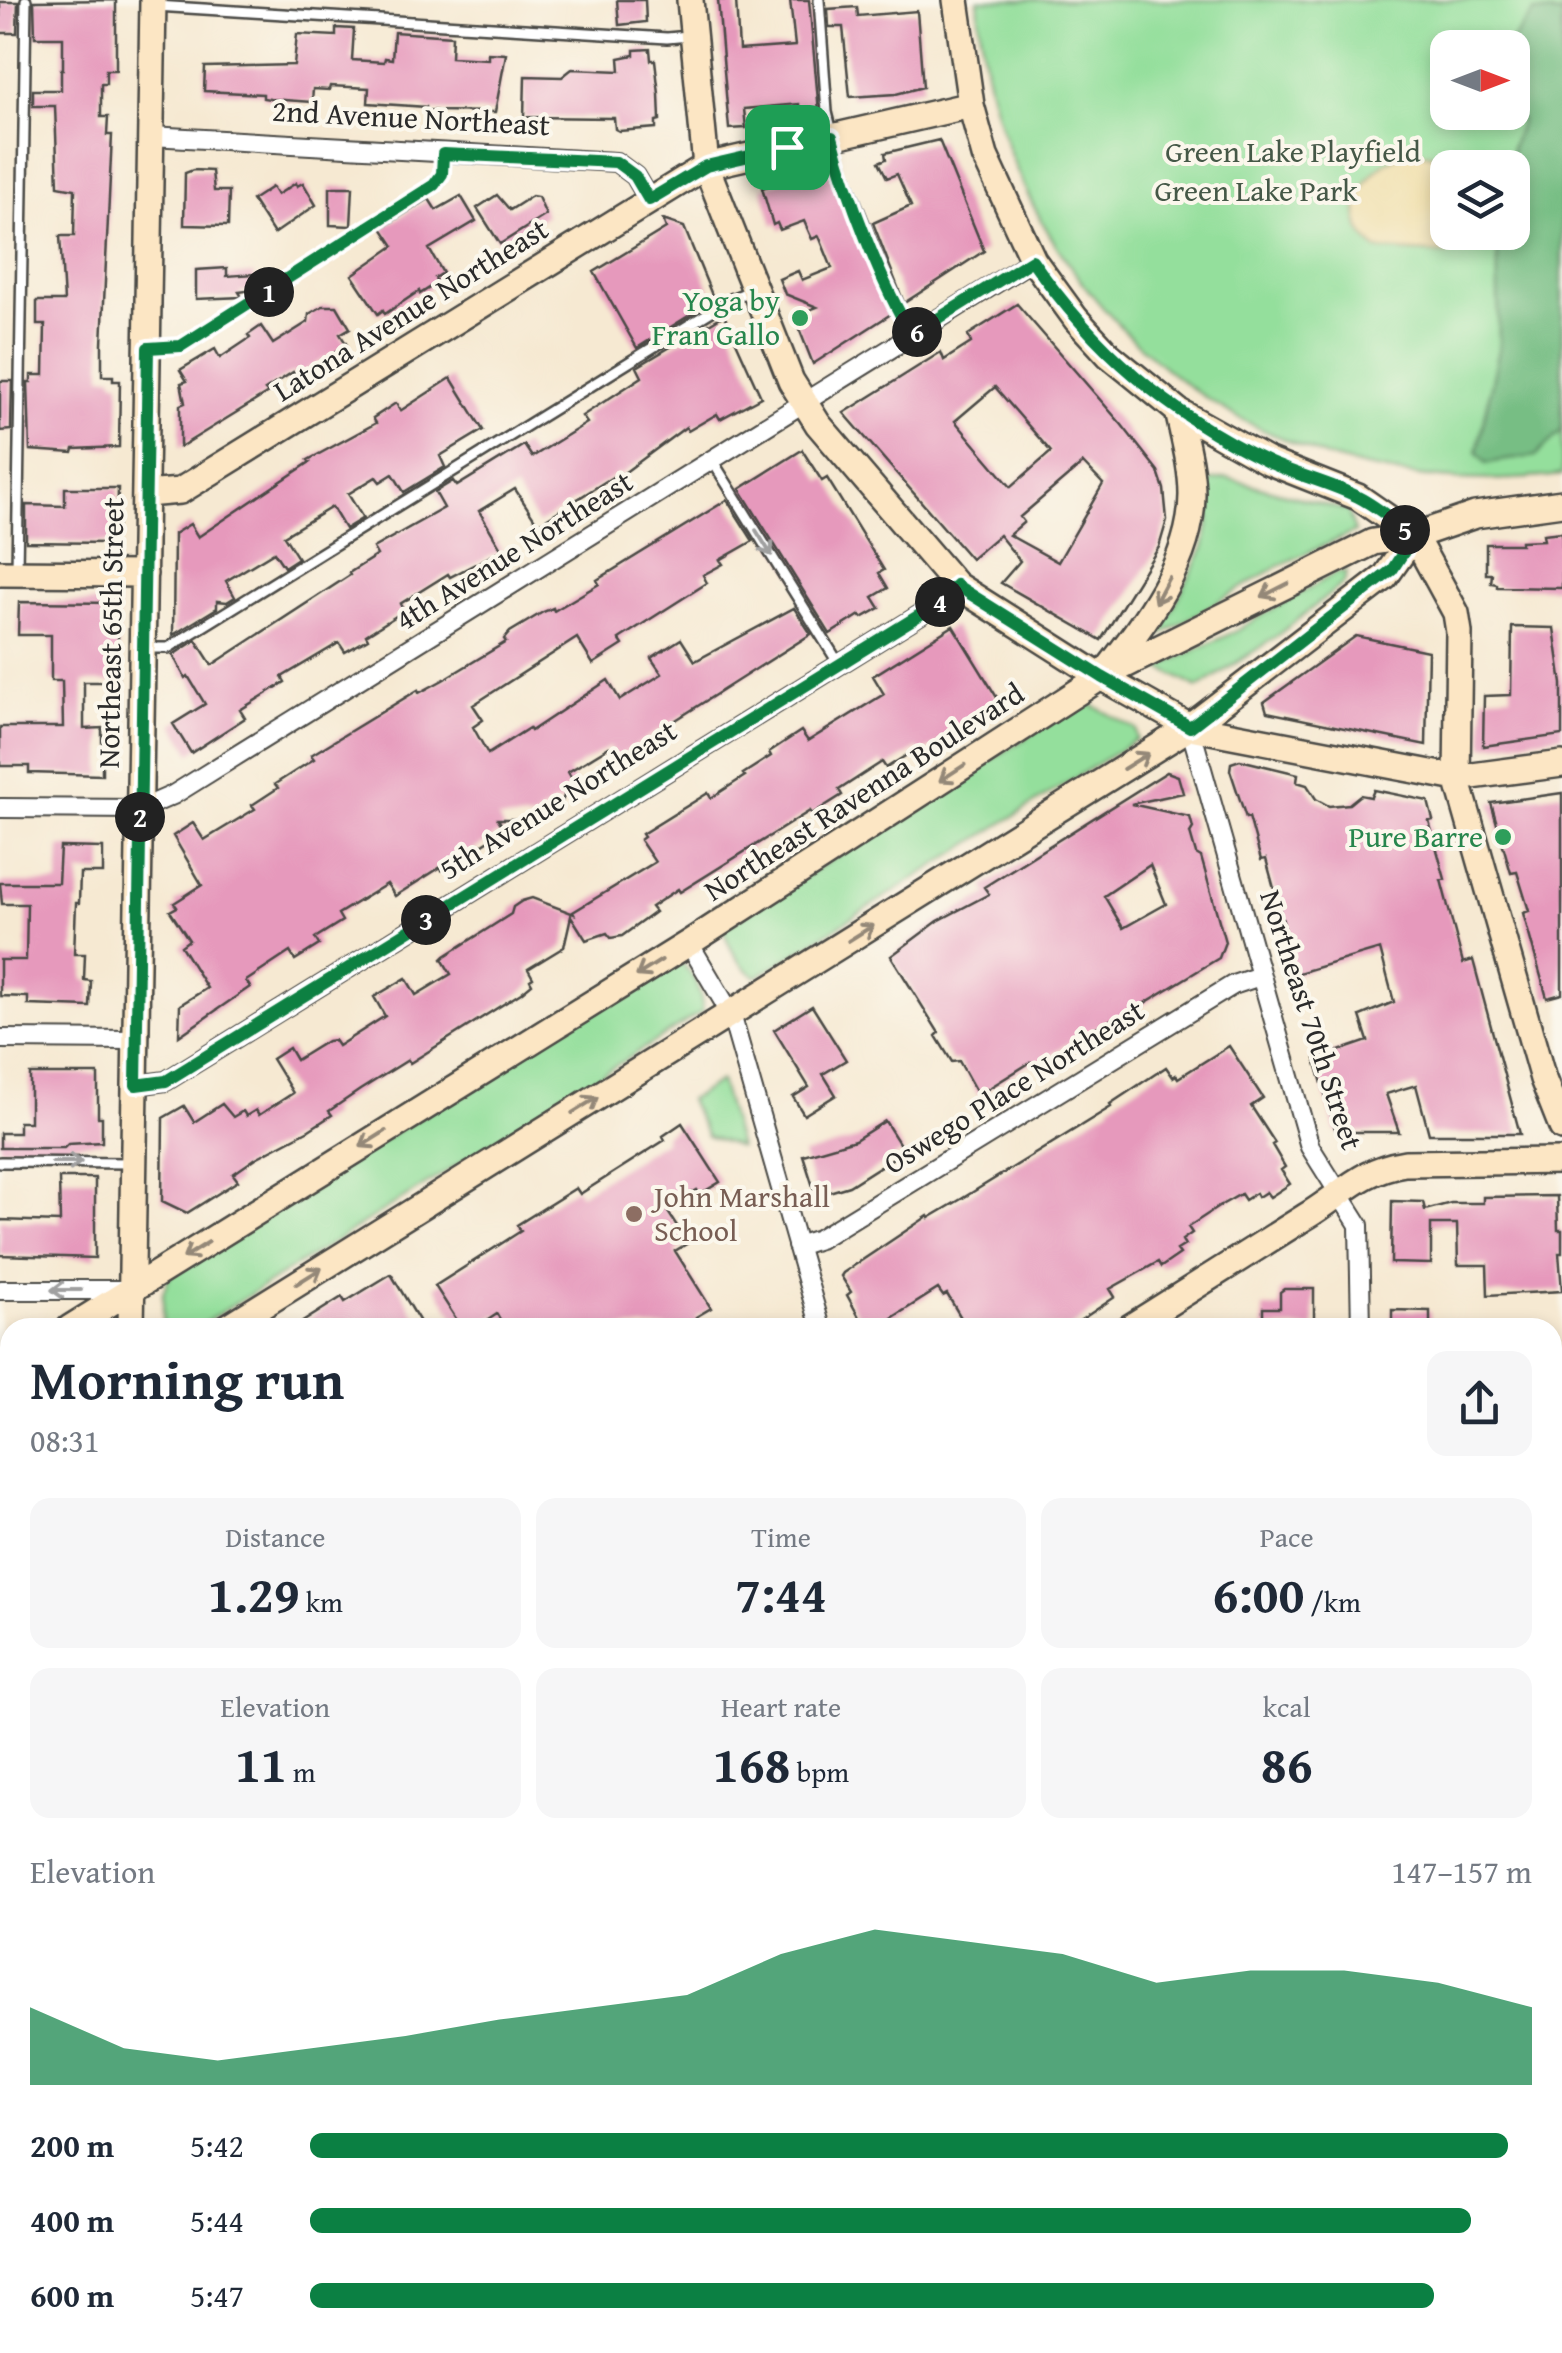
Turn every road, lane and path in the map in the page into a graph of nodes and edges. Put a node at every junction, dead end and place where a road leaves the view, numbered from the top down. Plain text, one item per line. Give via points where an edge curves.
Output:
1 (26, 0) edge
2 (690, 0) edge
3 (819, 0) edge
4 (956, 0) edge
5 (153, 3) edge
6 (692, 36) junction
7 (971, 105) junction
8 (151, 136) junction
9 (832, 137) junction
10 (443, 154) junction
11 (706, 166) junction
12 (649, 200) junction
13 (1032, 260) junction
14 (753, 290) junction
15 (912, 335) junction
16 (148, 348) junction
17 (803, 404) junction
18 (1178, 412) junction
19 (712, 460) junction
20 (146, 494) junction
21 (1562, 503) edge
22 (1414, 536) junction
23 (8, 573) edge
24 (144, 574) junction
25 (956, 585) junction
26 (143, 648) junction
27 (839, 664) junction
28 (1102, 677) junction
29 (1190, 727) junction
30 (1562, 764) edge
31 (1457, 778) junction
32 (0, 808) edge
33 (140, 809) junction
34 (690, 943) junction
35 (1260, 976) junction
36 (732, 1014) junction
37 (0, 1039) edge
38 (136, 1040) junction
39 (136, 1085) junction
40 (1562, 1127) edge
41 (1562, 1160) edge
42 (0, 1162) edge
43 (135, 1163) junction
44 (1340, 1192) junction
45 (796, 1246) junction
46 (0, 1290) edge
47 (131, 1290) junction
48 (86, 1318) edge
49 (131, 1318) edge
50 (242, 1318) edge
51 (817, 1318) edge
52 (1145, 1318) edge
53 (1361, 1318) edge

1 - 23 lane
2 - 6 main road
3 - 9 lane
4 - 7 main road
5 - 6 lane
5 - 8 main road, Northeast 65th Street
6 - 11 main road
7 - 9 main road
7 - 13 main road
8 - 10 street, 2nd Avenue Northeast
8 - 16 main road, Northeast 65th Street
9 - 11 main road
9 - 15 lane
10 - 12 street, 2nd Avenue Northeast via 616,162 635,176
10 - 16 lane via 439,180 418,196 181,346
11 - 12 main road, Latona Avenue Northeast
11 - 14 main road
12 - 20 main road, Latona Avenue Northeast via 180,491
13 - 15 street, 4th Avenue Northeast
13 - 18 main road via 1109,355
14 - 17 main road
14 - 26 lane via 168,648
15 - 17 street, 4th Avenue Northeast
16 - 20 main road, Northeast 65th Street
17 - 19 street, 4th Avenue Northeast
17 - 25 main road
18 - 22 main road via 1232,444 1358,497
18 -> 28 main road via 1191,475 1186,536 1146,619
19 -> 27 lane
19 - 33 street, 4th Avenue Northeast via 173,796
20 - 24 main road, Northeast 65th Street
21 - 22 main road, Northeast Ravenna Boulevard via 1474,515
22 -> 28 main road, Northeast Ravenna Boulevard via 1359,548
22 - 29 main road via 1385,577
22 - 31 main road via 1458,621
23 - 24 main road
24 - 26 main road, Northeast 65th Street
25 - 27 street, 5th Avenue Northeast via 939,603
25 - 28 main road
26 - 33 main road, Northeast 65th Street
27 - 39 street, 5th Avenue Northeast via 166,1081
28 - 29 main road
28 -> 34 main road, Northeast Ravenna Boulevard
29 - 31 main road
29 - 35 street, Northeast 70th Street
36 -> 29 main road
30 - 31 main road
31 - 40 main road
32 - 33 street, 4th Avenue Northeast
33 - 38 main road, Northeast 65th Street
34 - 36 street
34 -> 47 main road, Northeast Ravenna Boulevard
35 - 44 street, Northeast 70th Street via 1310,1147
35 - 45 street, Oswego Place Northeast via 1232,984 819,1239
36 - 45 street
50 -> 36 main road
37 - 38 street
38 - 39 main road, Northeast 65th Street
39 - 43 main road, Northeast 65th Street
41 - 44 main road via 1392,1165
42 -> 43 lane
43 - 47 main road, Northeast 65th Street
44 - 52 main road
44 - 53 street, Northeast 70th Street via 1359,1225
45 - 51 street
47 -> 46 street
47 - 48 main road, Northeast Ravenna Boulevard
47 - 49 main road, Northeast 65th Street

